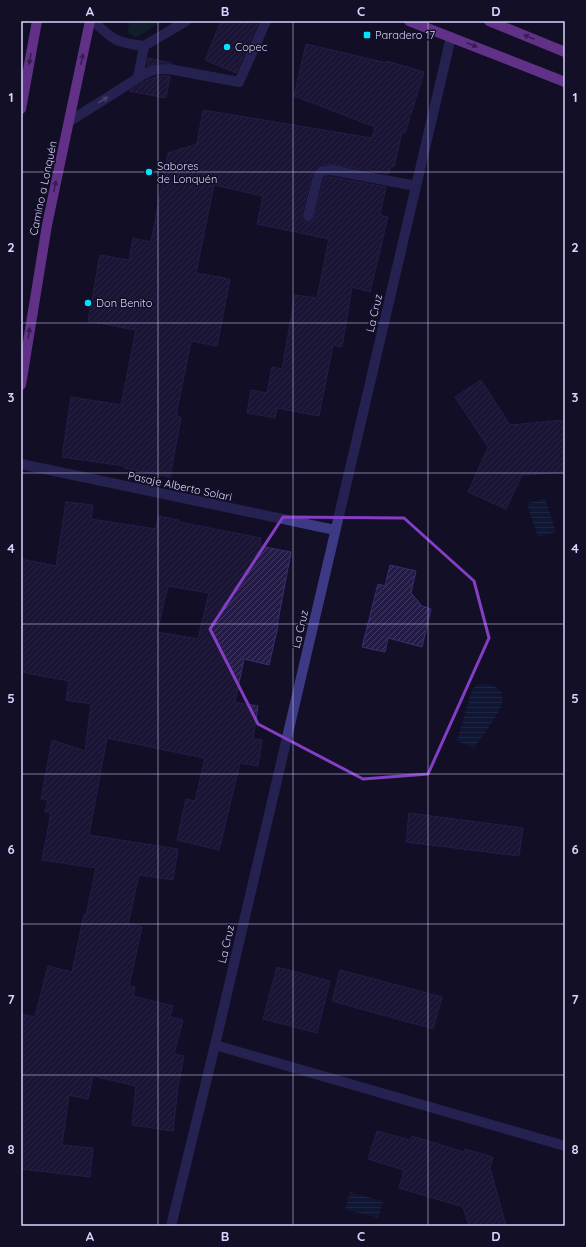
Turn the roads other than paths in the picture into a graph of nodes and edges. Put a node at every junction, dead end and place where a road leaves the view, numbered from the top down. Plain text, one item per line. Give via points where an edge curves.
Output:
1 (37, 21) edge
2 (90, 21) edge
3 (94, 21) edge
4 (186, 21) edge
5 (266, 21) edge
6 (409, 21) edge
7 (489, 21) edge
8 (451, 37) junction
9 (144, 46) junction
10 (565, 52) edge
11 (138, 78) junction
12 (565, 82) edge
13 (21, 109) edge
14 (70, 121) junction
15 (416, 186) junction
16 (308, 216) dead end
17 (21, 385) edge
18 (21, 464) edge
19 (335, 530) junction
20 (215, 1045) junction
21 (565, 1146) edge
22 (171, 1226) edge

1 -> 13 main road
14 -> 2 main road, Camino a Lonquén
3 - 9 street via 116,40
4 - 9 street
5 - 11 street via 239,82 169,69 150,71
6 - 8 main road
10 -> 7 main road
8 -> 12 main road
8 - 15 street, La Cruz
9 - 11 street
14 -> 11 street
17 -> 14 main road, Camino a Lonquén via 47,225
15 - 16 street via 331,170 322,171 318,176
15 - 19 street, La Cruz
18 - 19 street, Pasaje Alberto Solari
19 - 20 street, La Cruz
20 - 21 street
20 - 22 street, La Cruz

